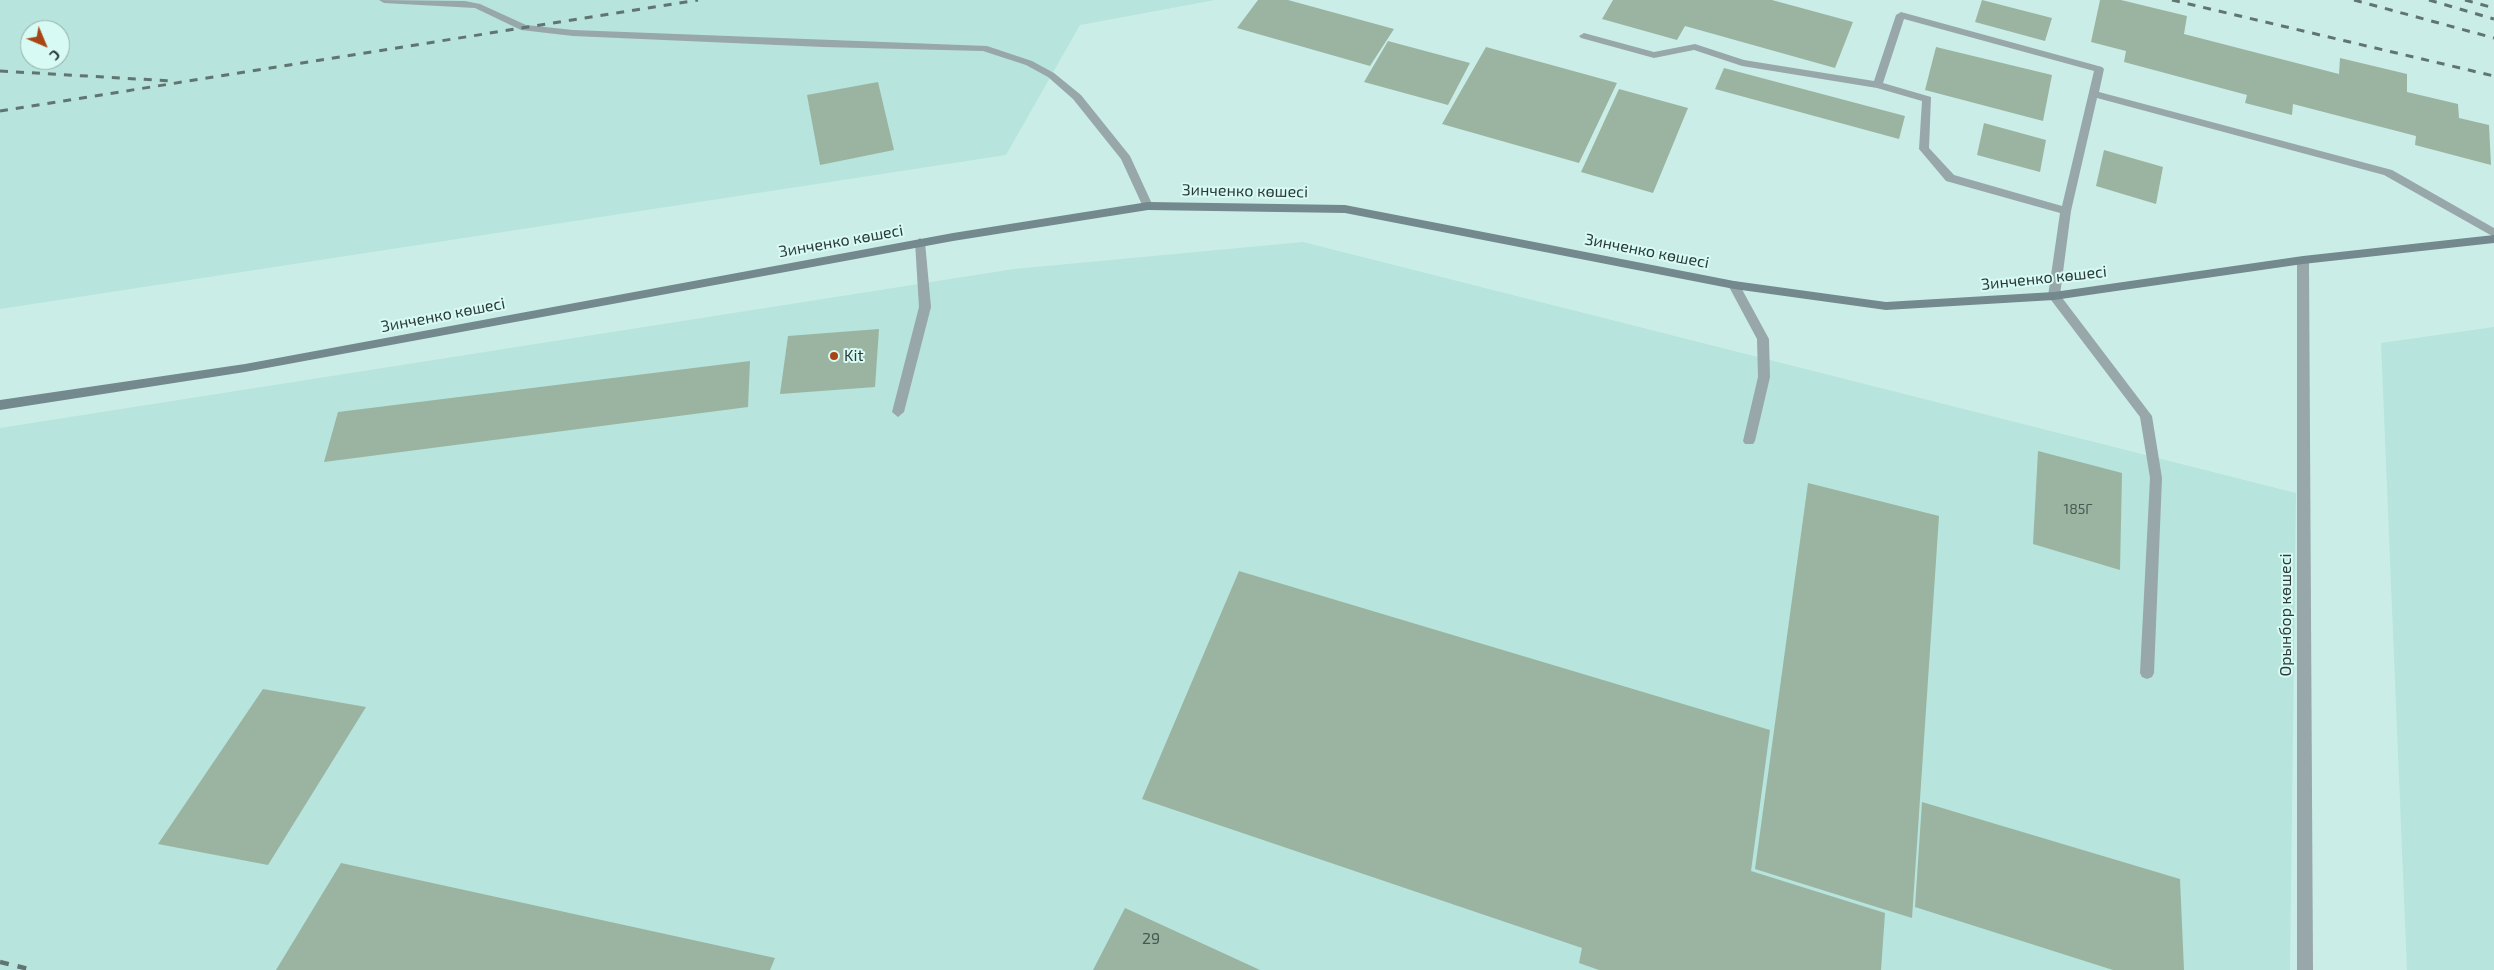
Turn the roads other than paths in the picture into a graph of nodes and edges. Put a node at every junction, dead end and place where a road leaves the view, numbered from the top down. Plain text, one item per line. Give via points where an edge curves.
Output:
1 (384, 0) edge
2 (1584, 36) dead end
3 (1878, 85) junction
4 (2094, 94) junction
5 (1148, 206) junction
6 (2066, 211) junction
7 (2494, 233) edge
8 (2494, 239) edge
9 (920, 242) junction
10 (2303, 260) junction
11 (1734, 285) junction
12 (2054, 296) junction
13 (0, 405) edge
14 (898, 412) dead end
15 (1749, 441) dead end
16 (2147, 673) dead end
17 (2304, 970) edge

1 - 5 street via 477,6 524,28 573,33 984,48 1029,63 1052,75 1078,97 1126,158
2 - 3 street via 1654,55 1695,47 1742,62
3 - 4 street via 1901,15 2100,69
3 - 6 street via 1927,99 1924,149 1950,178
4 - 6 street
4 - 7 street via 2388,172
5 - 9 main road, Зинченко көшесі
5 - 11 main road, Зинченко көшесі via 1345,208
6 - 12 street
8 - 10 main road, Зинченко көшесі
9 - 13 main road, Зинченко көшесі via 245,368
9 - 14 street via 925,307
10 - 12 main road, Зинченко көшесі
10 - 17 street, Орынбор көшесі
11 - 12 main road, Зинченко көшесі via 1886,306
11 - 15 street via 1763,339 1764,377
12 - 16 street via 2146,416 2156,478

